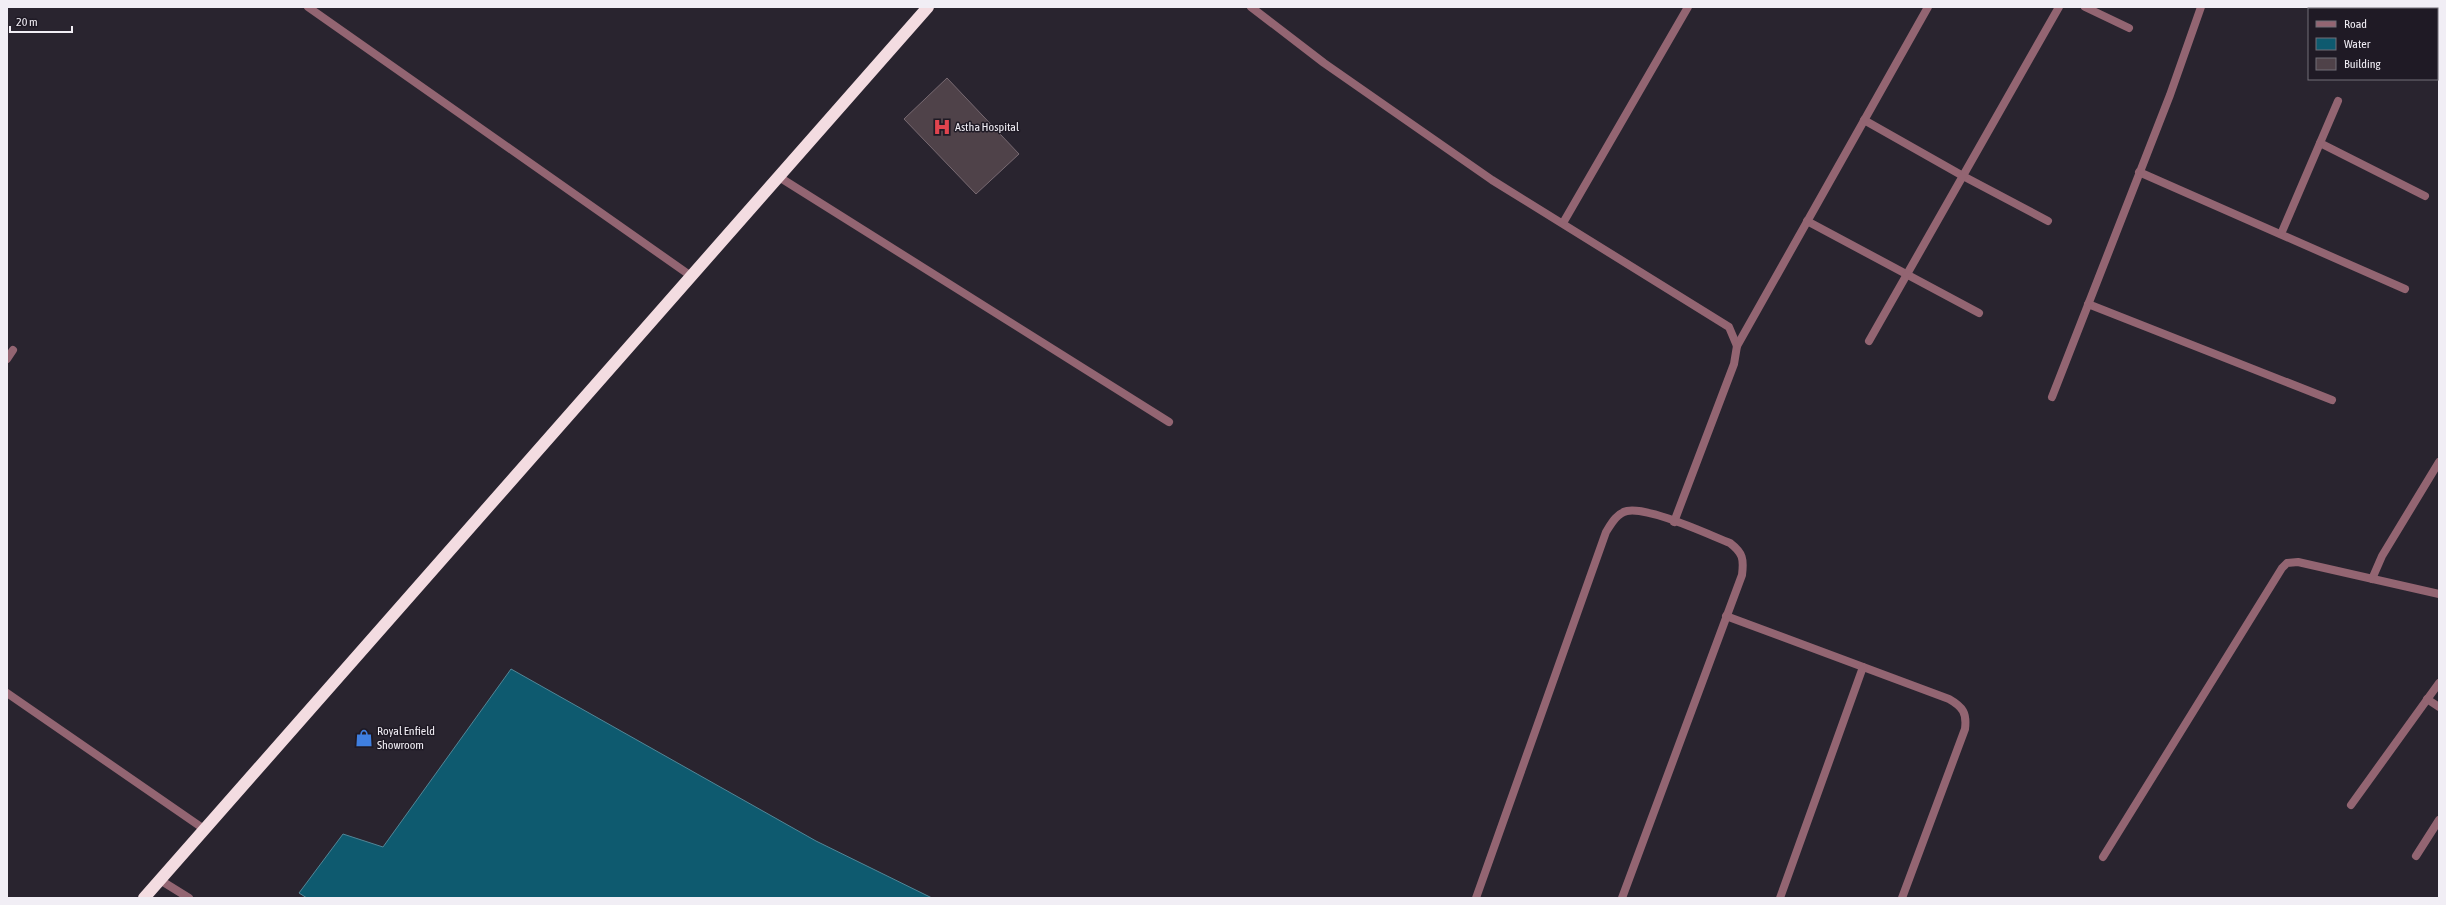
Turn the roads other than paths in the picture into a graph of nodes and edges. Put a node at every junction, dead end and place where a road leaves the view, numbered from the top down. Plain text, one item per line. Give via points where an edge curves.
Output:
1 (308, 7) edge
2 (928, 7) edge
3 (1251, 7) edge
4 (1688, 7) edge
5 (1928, 7) edge
6 (2059, 7) edge
7 (2085, 7) edge
8 (2201, 7) edge
9 (2129, 28) dead end
10 (2338, 101) dead end
11 (1864, 120) junction
12 (2320, 143) junction
13 (2139, 172) junction
14 (1963, 176) junction
15 (778, 177) junction
16 (2425, 196) dead end
17 (1808, 221) junction
18 (2048, 221) dead end
19 (1563, 223) junction
20 (2281, 234) junction
21 (1907, 274) junction
22 (691, 276) junction
23 (2406, 289) dead end
24 (2088, 304) junction
25 (1979, 313) dead end
26 (1869, 341) dead end
27 (1737, 346) junction
28 (13, 350) dead end
29 (7, 359) edge
30 (2052, 397) dead end
31 (2332, 400) dead end
32 (1168, 422) dead end
33 (2439, 462) edge
34 (1674, 522) junction
35 (2372, 579) junction
36 (2439, 594) edge
37 (1726, 616) junction
38 (1863, 667) junction
39 (2439, 682) edge
40 (7, 693) edge
41 (2427, 699) junction
42 (2439, 707) edge
43 (2351, 805) dead end
44 (2439, 820) edge
45 (204, 829) junction
46 (2416, 856) dead end
47 (2103, 857) dead end
48 (160, 880) junction
49 (144, 898) edge
50 (189, 898) edge
51 (1476, 898) edge
52 (1622, 898) edge
53 (1780, 898) edge
54 (1902, 898) edge

1 - 22 street
2 - 15 highway
3 - 19 street via 1391,110 1492,180
4 - 19 street
5 - 11 street
6 - 14 street
7 - 9 street
8 - 13 street
10 - 12 street
11 - 14 street
11 - 17 street
12 - 16 street
12 - 20 street
13 - 20 street
13 - 24 street
14 - 18 street
14 - 21 street
15 - 22 highway
15 - 32 street
17 - 21 street
17 - 27 street
19 - 27 street via 1718,318 1729,327
20 - 23 street
21 - 25 street
21 - 26 street
22 - 45 highway
24 - 30 street
24 - 31 street
27 - 34 street via 1734,364
28 - 29 street
33 - 35 street via 2382,556
34 - 37 street via 1730,543 1740,550 1744,559 1742,575
34 - 51 street via 1644,511 1626,511 1614,519 1606,532
35 - 36 street
35 - 47 street via 2298,562 2282,568
37 - 38 street
37 - 52 street
38 - 53 street
38 - 54 street via 1949,699 1962,706 1966,718 1965,730
39 - 41 street
40 - 45 street
41 - 42 street
41 - 43 street
44 - 46 street
45 - 48 highway
48 - 49 highway
48 - 50 street

